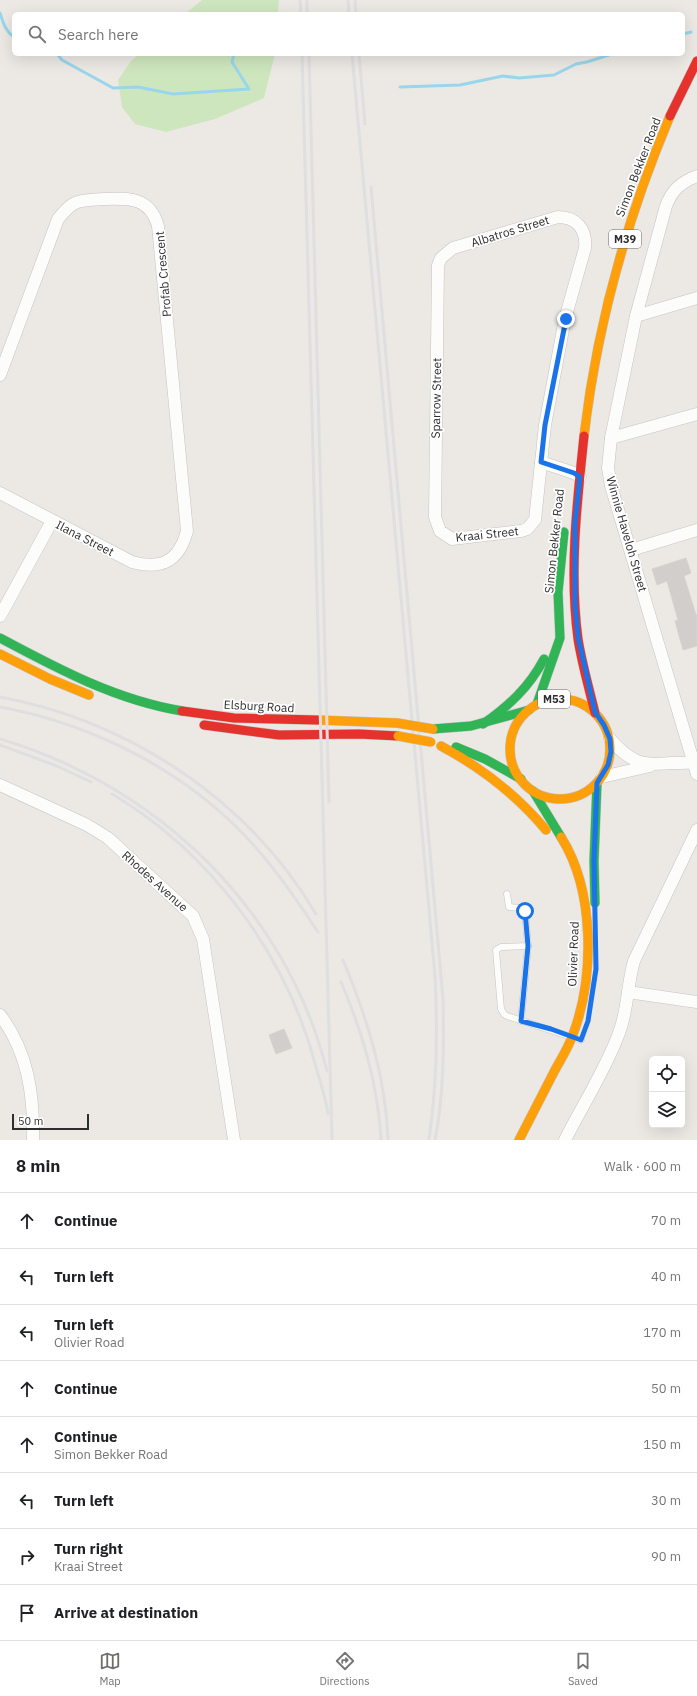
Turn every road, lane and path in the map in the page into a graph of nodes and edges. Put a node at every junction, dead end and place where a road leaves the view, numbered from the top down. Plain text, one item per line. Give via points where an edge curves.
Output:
1 (697, 61) edge
2 (697, 176) edge
3 (580, 225) joint
4 (441, 258) joint
5 (697, 298) edge
6 (636, 316) junction
7 (0, 375) edge
8 (697, 414) edge
9 (611, 438) junction
10 (541, 462) junction
11 (577, 475) junction
12 (0, 493) edge
13 (52, 521) junction
14 (697, 530) edge
15 (446, 536) joint
16 (631, 550) junction
17 (173, 558) joint
18 (558, 592) junction
19 (0, 616) edge
20 (0, 638) edge
21 (0, 654) edge
22 (98, 698) dead end
23 (537, 704) junction
24 (133, 709) dead end
25 (529, 710) junction
26 (595, 712) junction
27 (181, 720) dead end
28 (195, 723) dead end
29 (483, 724) junction
30 (610, 739) junction
31 (441, 746) junction
32 (696, 762) edge
33 (657, 765) junction
34 (697, 774) edge
35 (520, 779) junction
36 (600, 780) junction
37 (0, 784) edge
38 (533, 791) junction
39 (697, 830) edge
40 (507, 894) dead end
41 (528, 946) junction
42 (587, 954) junction
43 (628, 992) junction
44 (697, 1002) edge
45 (0, 1015) edge
46 (521, 1021) junction
47 (588, 1021) dead end
48 (579, 1037) junction
49 (577, 1050) dead end
50 (558, 1084) dead end
51 (33, 1140) edge
52 (234, 1140) edge
53 (519, 1140) edge
54 (528, 1140) edge
55 (565, 1140) edge

1 - 11 main road, Simon Bekker Road / M39 via 654,152 620,253 599,339
2 - 6 street, Winnie Haveloh Street via 685,181 673,192 666,206
3 - 4 street, Albatros Street via 566,217 558,217 452,248
3 - 10 street, Kraai Street via 586,240 585,248 566,319 545,425
4 - 15 street, Sparrow Street via 437,272 435,517 440,531
5 - 6 street
6 - 9 street, Winnie Haveloh Street
7 - 17 street, Profab Crescent via 58,219 66,209 85,200 128,198 149,208 158,226 187,531 180,551
8 - 9 street
9 - 16 street, Winnie Haveloh Street via 608,468 611,486
10 - 11 street
10 - 15 street, Kraai Street via 535,520 527,529 460,539
11 - 18 main road, Simon Bekker Road / M39 via 566,517
11 - 26 main road, Simon Bekker Road / M39 via 575,604 581,656
12 - 13 street, Ilana Street
13 - 17 street, Ilana Street via 132,562 153,566
13 - 19 street
14 - 16 street
16 - 32 street, Winnie Haveloh Street
18 - 23 main road, Simon Bekker Road / M39 via 560,638
18 - 29 main road via 552,638 536,676 518,698
20 - 29 main road, Elsburg Road / M53, bridge via 106,690 135,700 189,712 251,719 351,719 434,729 455,729
21 - 22 main road via 50,680
23 - 25 main road, M53
23 - 26 main road, M53 via 552,699 567,699
24 - 27 main road
25 - 29 main road, Elsburg Road / M53
25 - 35 main road, M53 via 517,724 511,737 510,752 513,766
26 - 30 main road, M53
28 - 31 main road, Elsburg Road / M53, bridge via 279,735 398,736
30 - 33 street via 628,757 644,764
30 - 36 main road, M53 via 608,765
31 - 35 main road, Elsburg Road / M53 via 452,746 485,759
31 - 42 main road via 484,770 501,783 521,800 550,836 576,895
32 - 33 street
32 - 34 street, Winnie Haveloh Street
33 - 36 street
35 - 38 main road, M53
36 - 38 main road, M53 via 583,793 567,798 549,797
36 - 47 main road, Olivier Road / M53 via 594,861 596,969
37 - 52 street, Rhodes Avenue via 87,825 108,838 193,916 203,939
38 - 42 main road, Olivier Road / M53 via 570,850 579,874 586,911
39 - 43 street via 634,962
40 - 41 lane via 508,907 521,908 525,911
41 - 46 lane
41 - 46 lane via 502,947 496,950 501,1009 504,1014
42 - 48 main road, Olivier Road / M53
43 - 44 street
43 - 55 street via 624,1018 614,1044
45 - 51 street via 13,1034 26,1067 32,1092
46 - 48 lane
48 - 49 main road, Olivier Road / M53
48 - 53 main road, Olivier Road / M53
50 - 54 main road

